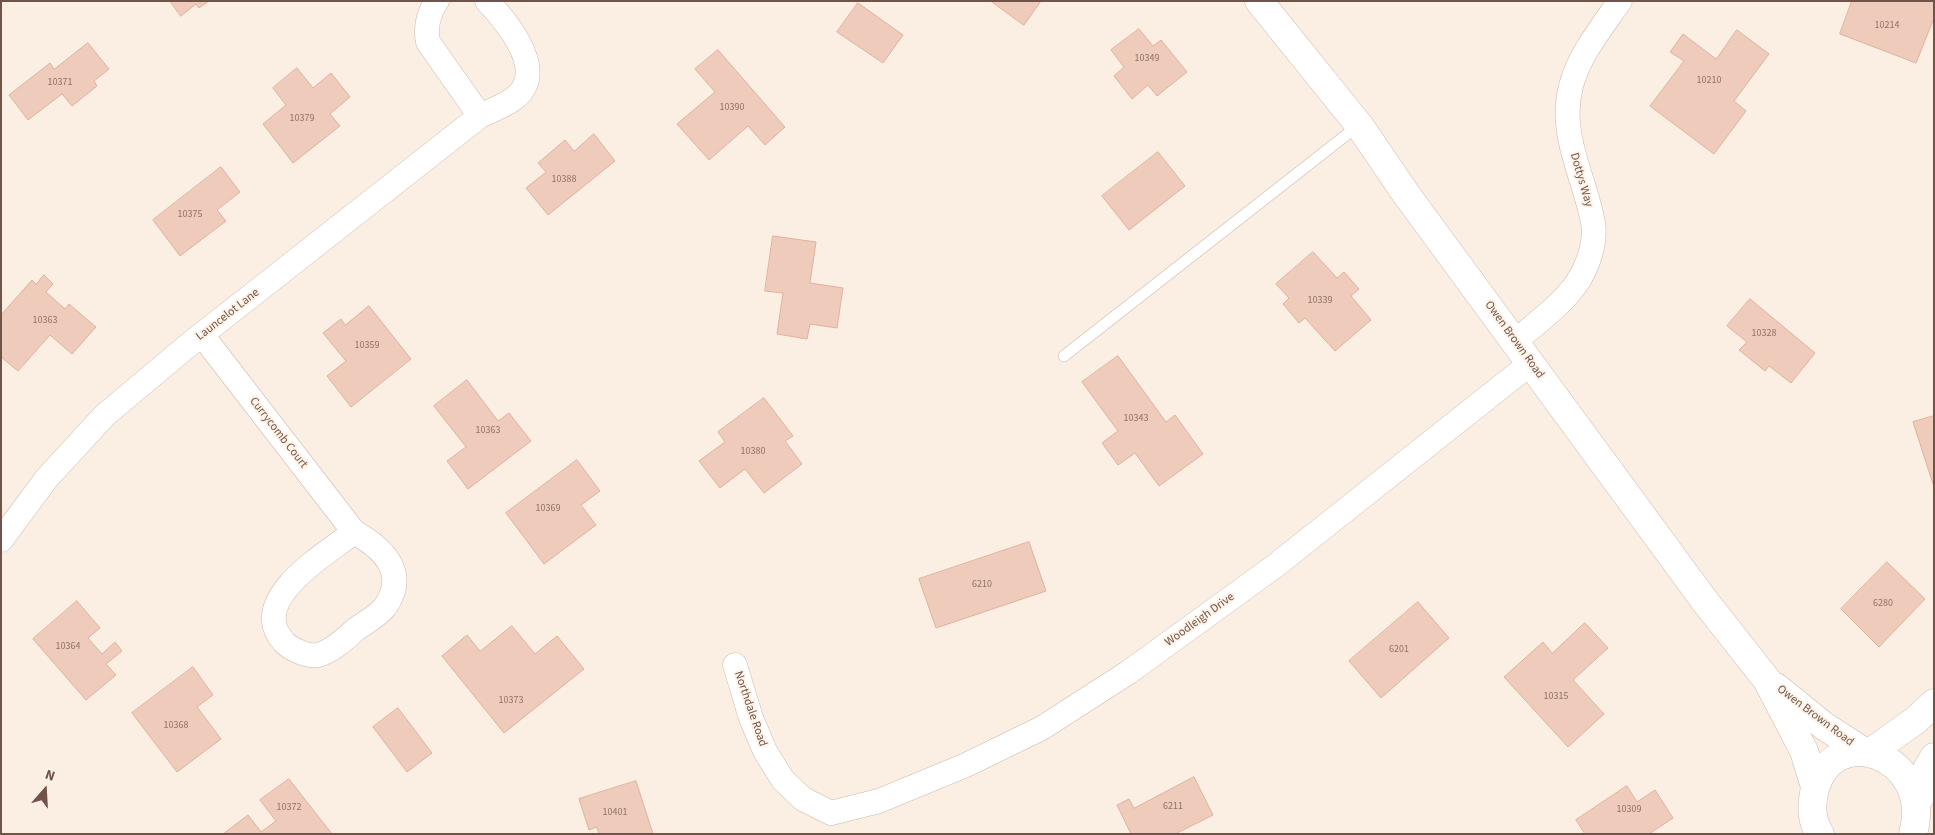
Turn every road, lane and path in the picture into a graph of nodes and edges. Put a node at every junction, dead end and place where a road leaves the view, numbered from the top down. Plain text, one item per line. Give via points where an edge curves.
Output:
1 (438, 1) edge
2 (487, 1) edge
3 (1258, 1) edge
4 (1620, 1) edge
5 (480, 116) junction
6 (1359, 125) junction
7 (202, 334) junction
8 (1515, 341) junction
9 (1064, 356) dead end
10 (1531, 363) junction
11 (354, 532) junction
12 (1, 540) edge
13 (735, 665) dead end
14 (1767, 680) junction
15 (1934, 703) edge
16 (1868, 752) junction
17 (1934, 756) edge
18 (1814, 795) junction
19 (1920, 797) junction
20 (831, 813) joint
21 (1797, 834) edge
22 (1820, 834) edge
23 (1914, 834) edge

1 - 5 street via 428,18 428,42
2 - 5 street, Launcelot Lane via 521,47 528,61 529,75 522,91
3 - 6 street, Owen Brown Road
4 - 8 street, Dottys Way via 1581,62 1571,87 1568,113 1572,152 1593,225 1593,244 1579,280 1569,293
5 - 7 street, Launcelot Lane
6 - 8 street, Owen Brown Road
6 - 9 lane
7 - 11 street, Currycomb Court
7 - 12 street, Launcelot Lane via 105,415 47,478
8 - 10 street, Owen Brown Road
10 - 14 street, Owen Brown Road via 1704,600
10 - 20 street, Woodleigh Drive via 1275,566 1129,672 1042,728 966,765 879,801
11 - 11 street, Currycomb Court via 382,550 390,562 394,579 392,594 384,608 328,652 315,656 300,652 284,642 277,630 273,616 276,602 285,587
13 - 20 street, Northdale Road via 761,743 782,780 803,799
14 - 16 street, Owen Brown Road via 1824,726
14 - 18 street, Owen Brown Road via 1804,751
15 - 16 street via 1916,720
16 - 18 street via 1840,759 1821,776
16 - 19 street, Owen Brown Road via 1898,761 1909,771
17 - 19 street
18 - 21 street
18 - 22 street, Owen Brown Road via 1813,817
19 - 23 street via 1921,810

